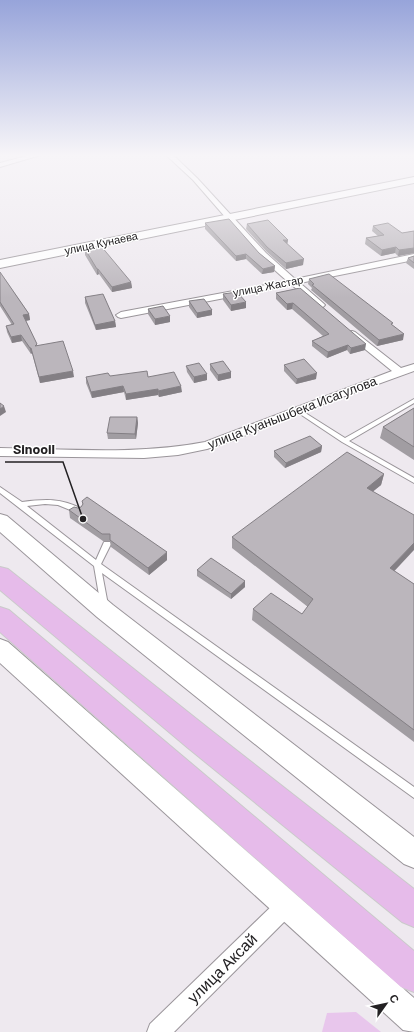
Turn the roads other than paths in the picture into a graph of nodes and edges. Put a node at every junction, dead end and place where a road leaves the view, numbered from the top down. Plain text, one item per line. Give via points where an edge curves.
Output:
1 (216, 202) edge
2 (304, 202) edge
3 (230, 217) junction
4 (414, 257) edge
5 (0, 264) edge
6 (293, 281) junction
7 (327, 312) edge
8 (121, 315) dead end
9 (345, 327) edge
10 (414, 367) edge
11 (399, 372) junction
12 (414, 401) edge
13 (296, 410) junction
14 (344, 440) junction
15 (0, 452) edge
16 (414, 482) edge
17 (0, 489) edge
18 (21, 505) junction
19 (80, 511) edge
20 (0, 521) edge
21 (107, 544) edge
22 (97, 565) junction
23 (0, 576) edge
24 (105, 611) junction
25 (0, 618) edge
26 (0, 649) edge
27 (414, 793) edge
28 (414, 854) edge
29 (287, 905) junction
30 (414, 910) edge
31 (414, 974) edge
32 (414, 1019) edge
33 (158, 1032) edge

1 - 3 street
2 - 3 main road, улица Кунаева
3 - 5 main road, улица Кунаева
3 - 6 street via 263,254
4 - 6 street, улица Жастар
6 - 7 street
6 - 8 street, улица Жастар
9 - 11 street
10 - 11 street, улица Куанышбека Исагулова
11 - 13 street, улица Куанышбека Исагулова
12 - 14 lane
13 - 14 lane
13 - 15 street, улица Куанышбека Исагулова via 230,437 178,452
14 - 16 lane
17 - 18 lane
18 - 19 lane via 43,501 68,504
18 - 22 lane
20 - 24 main road
21 - 22 lane
22 - 24 lane
22 - 27 lane
23 - 30 highway
24 - 28 main road
25 - 31 highway
26 - 29 main road
29 - 32 main road
29 - 33 street, улица Аксай

